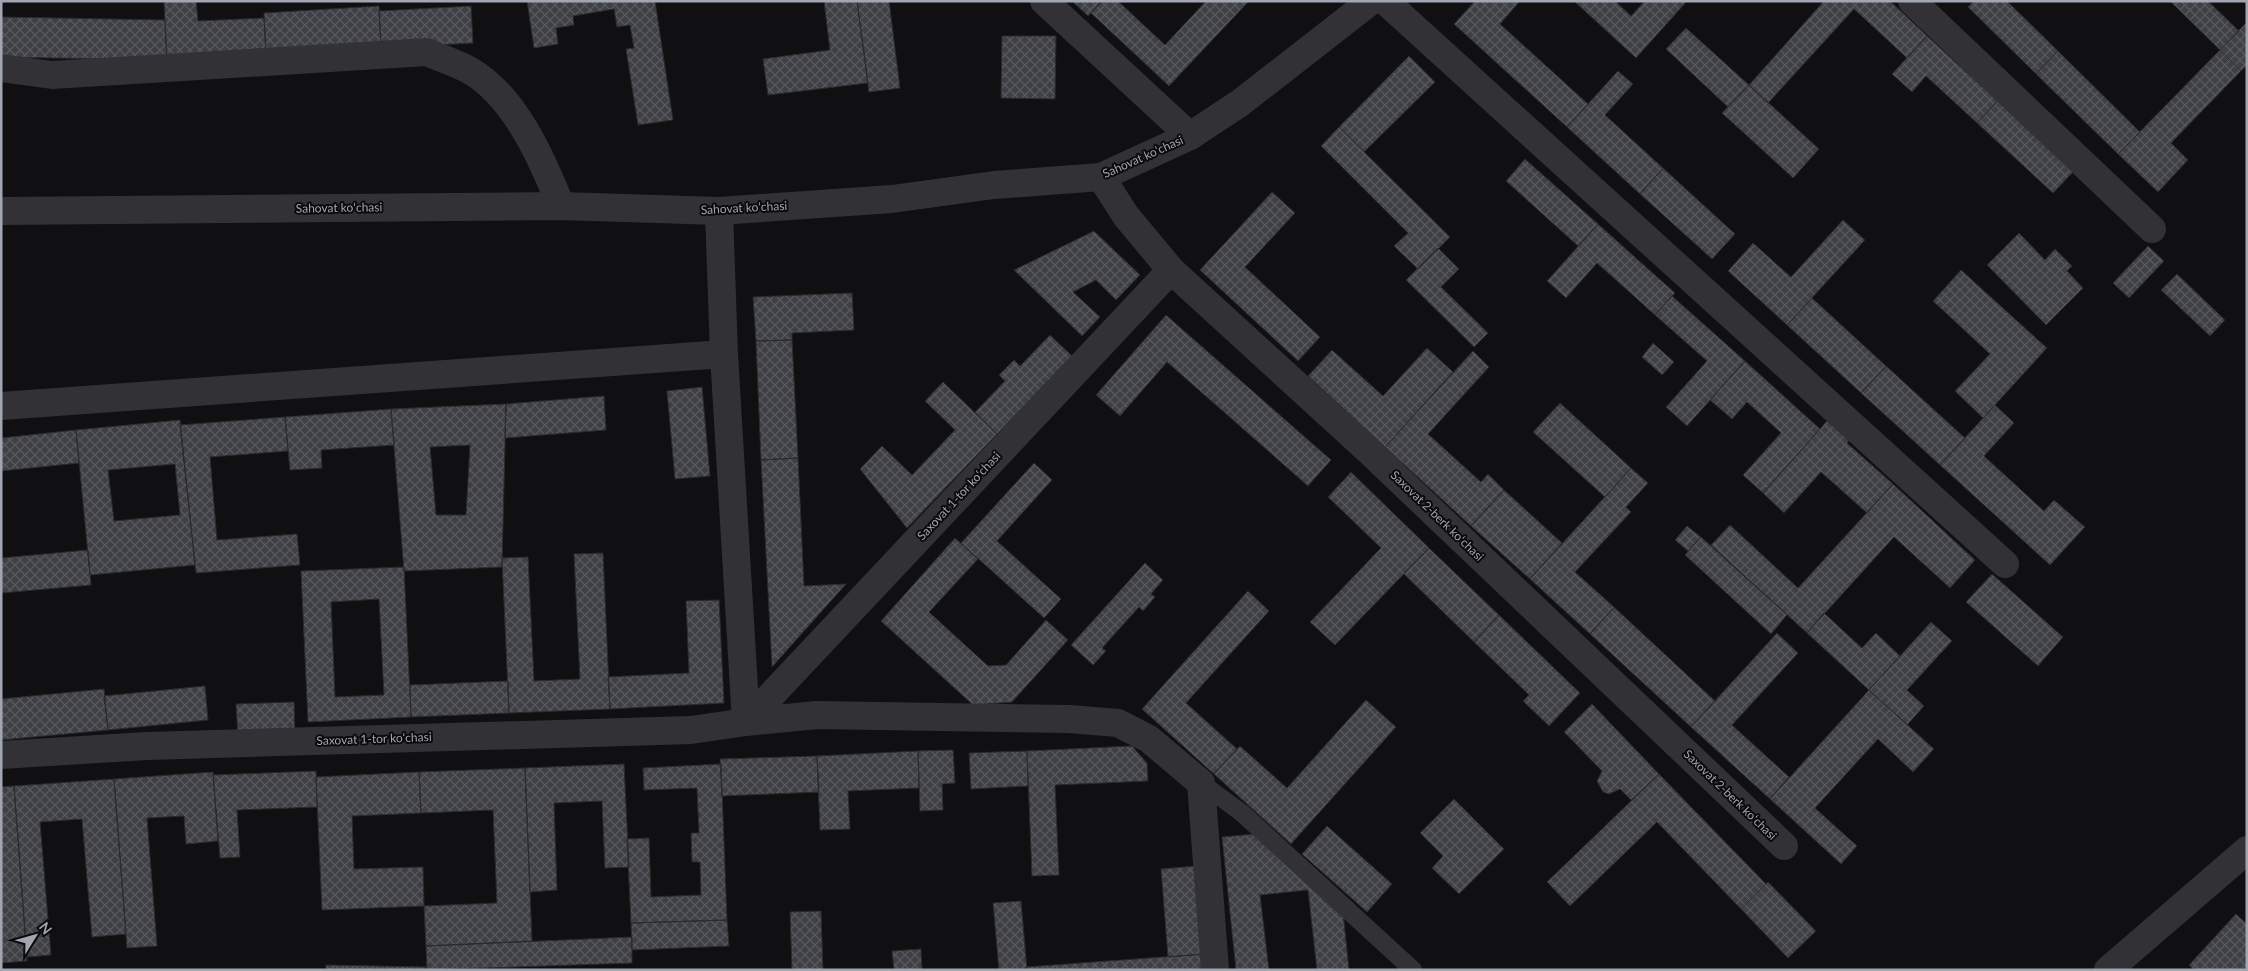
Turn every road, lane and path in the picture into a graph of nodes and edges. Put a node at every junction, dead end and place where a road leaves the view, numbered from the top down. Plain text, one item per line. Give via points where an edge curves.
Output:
1 (1044, 1) edge
2 (1371, 1) edge
3 (1385, 1) edge
4 (1912, 1) edge
5 (1, 68) edge
6 (1190, 136) junction
7 (1101, 177) junction
8 (561, 206) junction
9 (1, 211) edge
10 (719, 211) junction
11 (2152, 229) dead end
12 (1171, 270) junction
13 (724, 354) junction
14 (1, 406) edge
15 (2004, 564) dead end
16 (746, 722) junction
17 (1, 755) edge
18 (1201, 783) junction
19 (1784, 846) dead end
20 (2247, 850) edge
21 (1215, 970) edge
22 (1412, 970) edge
23 (2108, 970) edge

1 - 6 street
2 - 6 street, Sahovat koʻchasi via 1247,97
3 - 15 street
4 - 11 street
5 - 8 street via 52,75 426,52 470,70 505,100 543,161
6 - 7 street, Sahovat koʻchasi
7 - 10 street, Sahovat koʻchasi via 994,185 892,199
7 - 12 street, Saxovat 2-berk koʻchasi via 1126,216
8 - 9 street, Sahovat koʻchasi
8 - 10 street, Sahovat koʻchasi
10 - 13 street
12 - 16 street, Saxovat 1-tor koʻchasi
12 - 19 street, Saxovat 2-berk koʻchasi via 1384,466
13 - 14 street
13 - 16 street
16 - 17 street, Saxovat 1-tor koʻchasi via 691,730 157,746
16 - 18 street via 817,715 1070,719 1118,723 1149,739
18 - 21 street
18 - 22 lane via 1242,812
20 - 23 street

